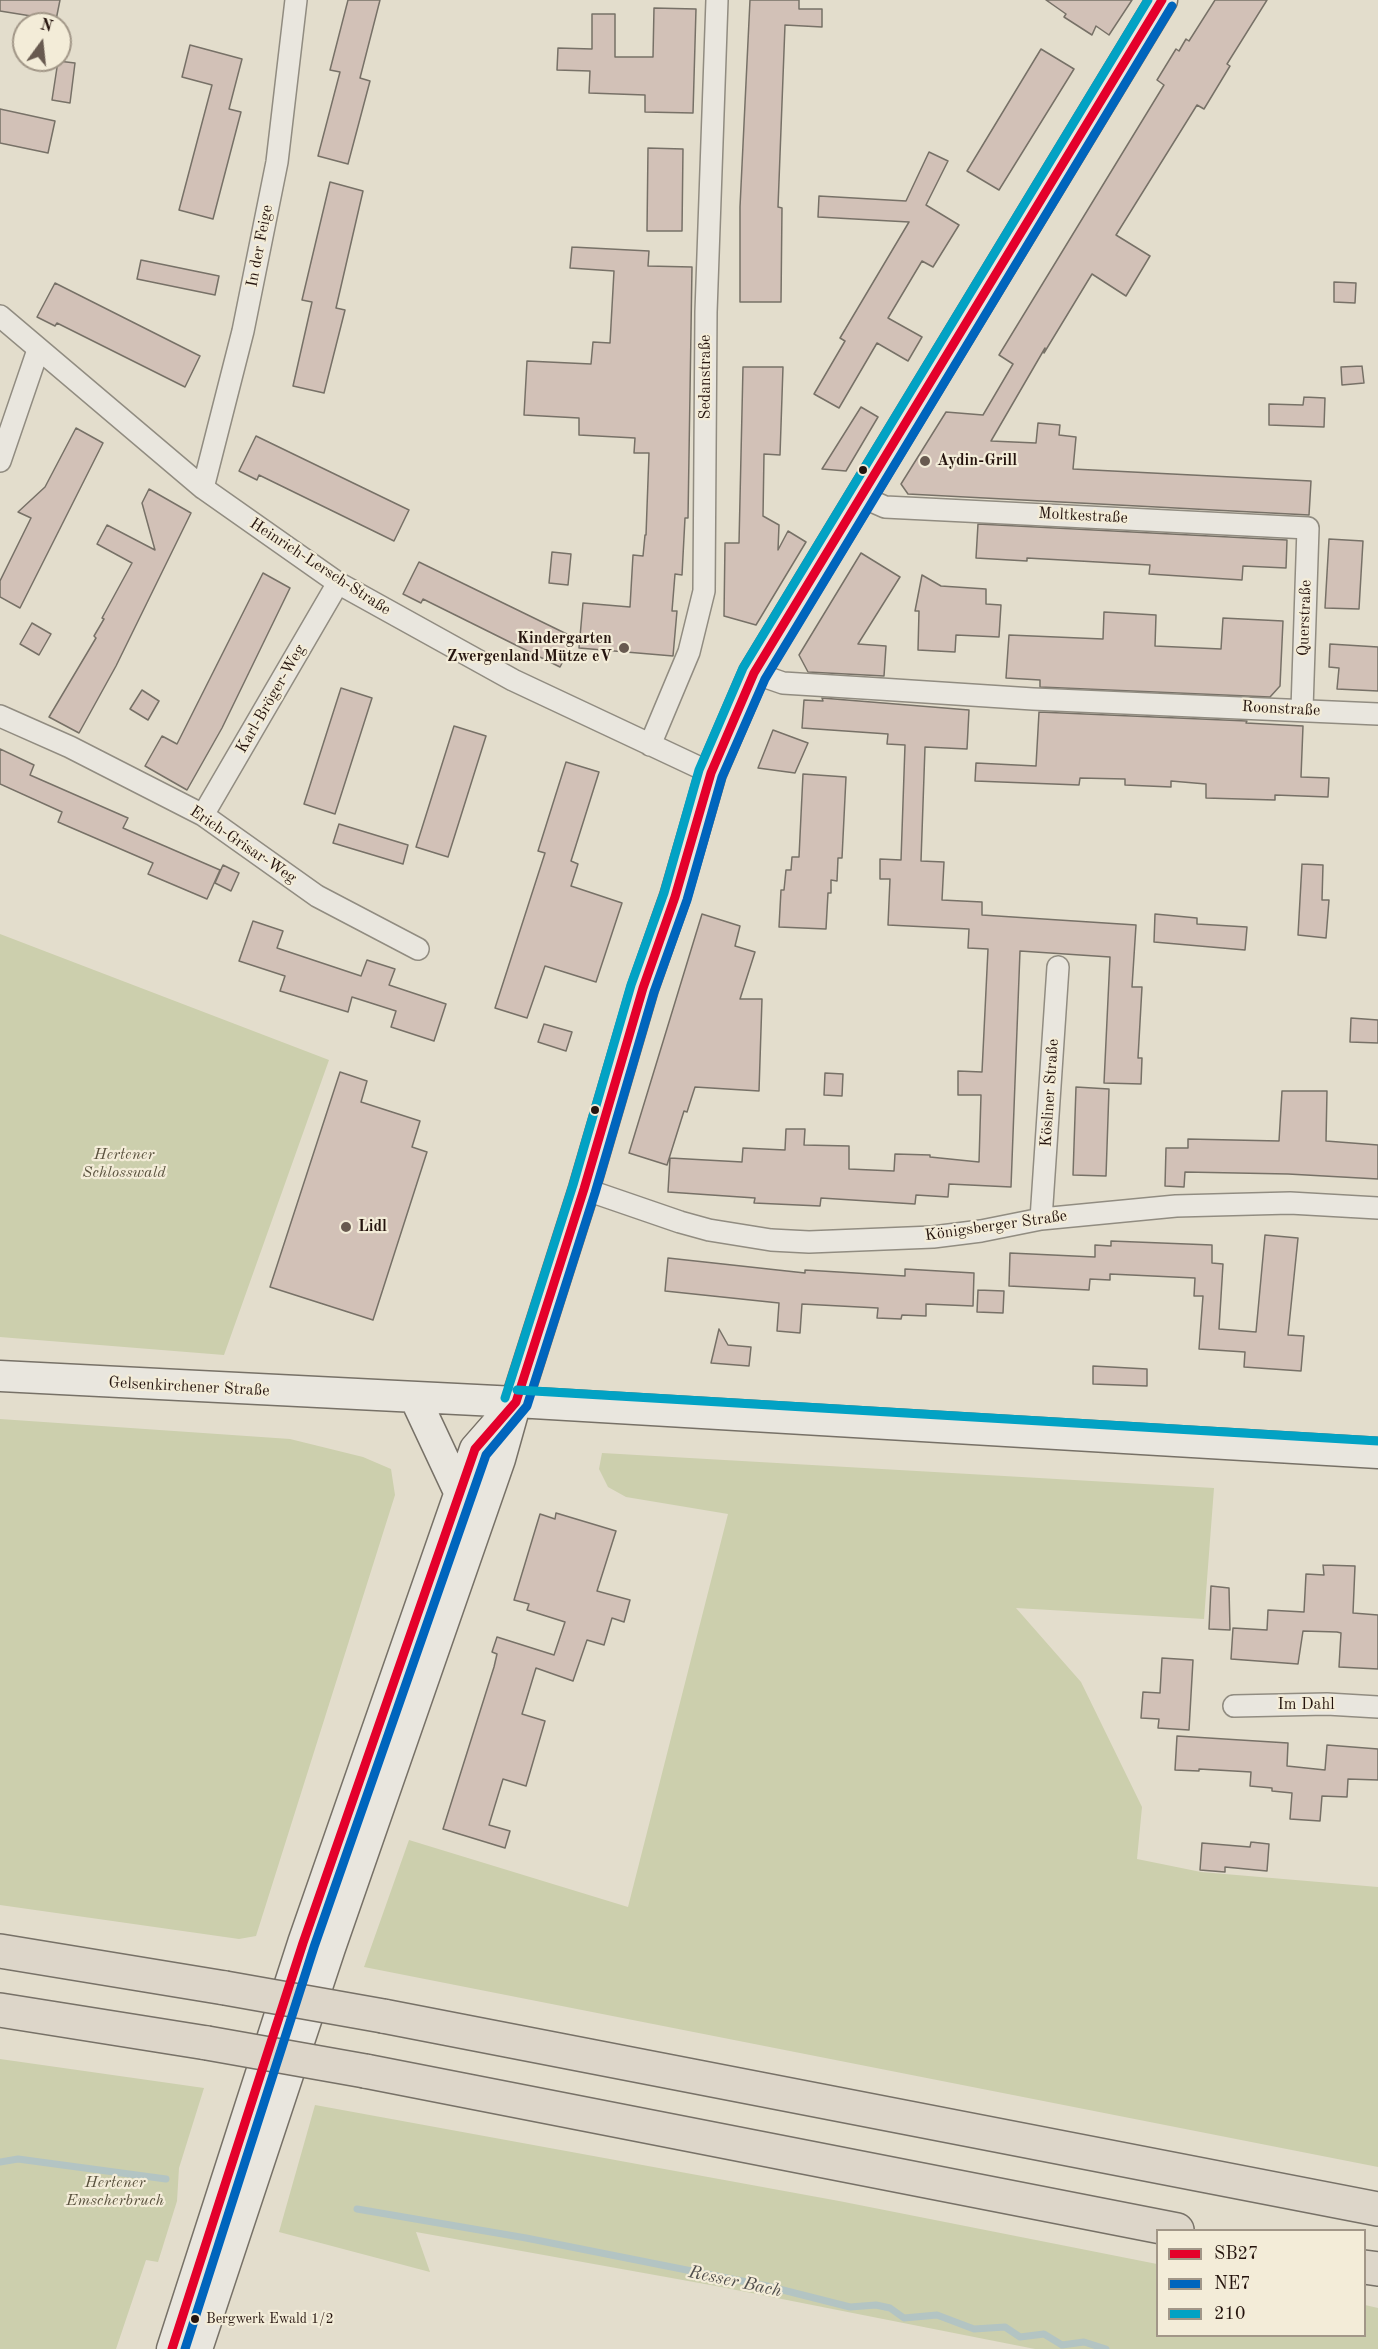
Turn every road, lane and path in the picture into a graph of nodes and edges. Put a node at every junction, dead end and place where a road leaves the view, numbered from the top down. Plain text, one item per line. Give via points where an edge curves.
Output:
1 (296, 0) edge
2 (717, 0) edge
3 (1162, 0) edge
4 (0, 316) edge
5 (38, 350) junction
6 (0, 461) edge
7 (203, 488) junction
8 (860, 496) junction
9 (1308, 528) joint
10 (338, 583) junction
11 (754, 673) junction
12 (1302, 709) junction
13 (1378, 714) edge
14 (0, 716) edge
15 (650, 745) junction
16 (711, 773) junction
17 (203, 815) junction
18 (418, 949) dead end
19 (1058, 967) dead end
20 (584, 1189) junction
21 (1378, 1208) edge
22 (1041, 1219) junction
23 (0, 1376) edge
24 (415, 1398) junction
25 (516, 1402) junction
26 (1378, 1453) edge
27 (460, 1494) junction
28 (1234, 1706) dead end
29 (1378, 1707) edge
30 (0, 1951) edge
31 (0, 2010) edge
32 (1378, 2209) edge
33 (1173, 2229) edge
34 (172, 2349) edge
35 (197, 2349) edge

1 - 7 street, In der Feige via 277,162 243,331
2 - 15 street, Sedanstraße via 706,312 704,591 688,652
3 - 8 main road
4 - 5 street, Heinrich-Lersch-Straße
5 - 6 street
5 - 7 street, Heinrich-Lersch-Straße
7 - 10 street, Heinrich-Lersch-Straße
8 - 9 street, Moltkestraße via 885,507
8 - 11 main road
9 - 12 street, Querstraße
10 - 15 street, Heinrich-Lersch-Straße via 513,680
10 - 17 street, Karl-Bröger-Weg
11 - 12 street, Roonstraße via 783,682 880,689
11 - 16 main road
12 - 13 street, Roonstraße
14 - 17 street, Erich-Grisar-Weg
15 - 16 street, Heinrich-Lersch-Straße
16 - 20 main road
17 - 18 street, Erich-Grisar-Weg via 317,896
19 - 22 street, Kösliner Straße
20 - 22 street, Königsberger Straße via 680,1222 771,1240 933,1237
20 - 25 main road
21 - 22 street, Königsberger Straße via 1299,1203 1208,1205
23 - 24 main road, Gelsenkirchener Straße
24 - 25 main road, Gelsenkirchener Straße
24 - 27 main road
25 - 26 main road, Gelsenkirchener Straße
25 - 27 main road via 475,1449
25 - 35 main road via 500,1459 330,1948
27 - 34 main road via 303,1942
28 - 29 street, Im Dahl
30 - 32 highway, bridge via 382,2016
31 - 33 highway, bridge via 365,2071

